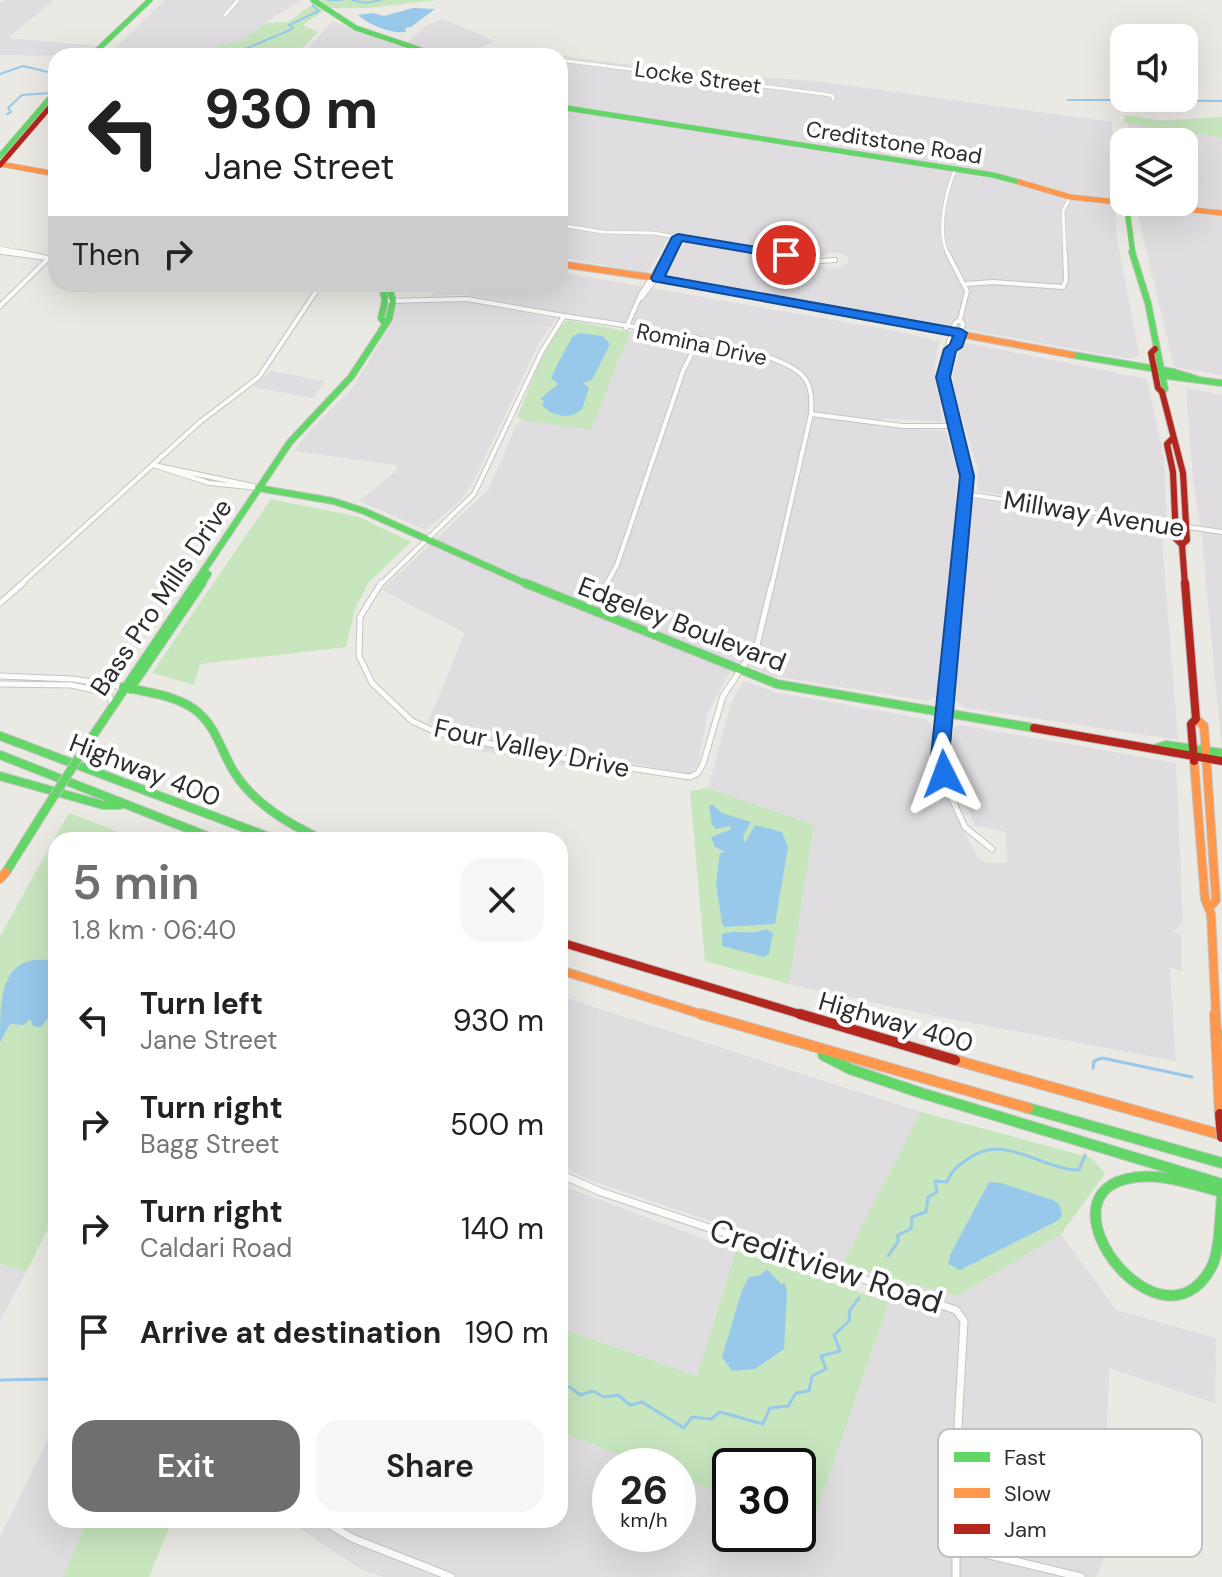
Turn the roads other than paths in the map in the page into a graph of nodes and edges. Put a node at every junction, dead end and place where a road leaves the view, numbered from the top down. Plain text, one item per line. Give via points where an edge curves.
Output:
1 (150, 0) edge
2 (158, 0) edge
3 (238, 0) edge
4 (313, 0) edge
5 (225, 15) dead end
6 (99, 48) edge
7 (107, 48) edge
8 (408, 48) edge
9 (568, 61) edge
10 (833, 99) dead end
11 (48, 100) edge
12 (568, 108) edge
13 (48, 109) edge
14 (0, 156) edge
15 (0, 165) edge
16 (955, 170) junction
17 (48, 174) edge
18 (1070, 197) junction
19 (1110, 201) edge
20 (1198, 210) edge
21 (1222, 213) edge
22 (1128, 216) edge
23 (568, 226) edge
24 (678, 237) junction
25 (0, 250) edge
26 (48, 258) joint
27 (835, 260) dead end
28 (568, 265) edge
29 (653, 280) junction
30 (966, 284) junction
31 (316, 292) edge
32 (387, 292) edge
33 (389, 301) junction
34 (0, 306) edge
35 (564, 316) junction
36 (626, 328) junction
37 (956, 335) junction
38 (698, 341) junction
39 (1159, 372) junction
40 (1222, 383) edge
41 (811, 414) junction
42 (955, 426) junction
43 (1172, 439) junction
44 (153, 465) junction
45 (261, 489) junction
46 (966, 494) junction
47 (1175, 526) junction
48 (1186, 528) junction
49 (1222, 532) edge
50 (427, 540) junction
51 (1182, 545) junction
52 (0, 603) edge
53 (584, 609) junction
54 (739, 672) junction
55 (0, 676) edge
56 (0, 684) edge
57 (126, 688) junction
58 (112, 703) junction
59 (944, 713) junction
60 (1196, 719) junction
61 (0, 736) edge
62 (1193, 752) junction
63 (1222, 753) edge
64 (0, 755) edge
65 (1206, 755) junction
66 (1222, 761) edge
67 (0, 776) edge
68 (126, 805) junction
69 (196, 832) edge
70 (256, 832) edge
71 (308, 832) edge
72 (992, 849) dead end
73 (3, 875) edge
74 (1211, 906) junction
75 (568, 944) edge
76 (568, 972) edge
77 (1219, 990) edge
78 (1219, 1035) edge
79 (799, 1044) junction
80 (1222, 1136) edge
81 (1222, 1163) edge
82 (568, 1177) edge
83 (1222, 1184) edge
84 (1222, 1194) edge
85 (958, 1429) edge
86 (335, 1528) edge
87 (998, 1557) edge
88 (451, 1577) edge
89 (1081, 1577) edge

1 - 6 main road
2 - 7 main road
3 - 5 street
4 - 8 main road via 356,28
9 - 10 street, Locke Street
11 - 14 main road
12 - 16 main road, Creditstone Road
13 - 15 main road
15 - 17 main road
16 - 18 main road, Creditstone Road via 1008,178
16 - 30 street via 947,190 943,245
18 - 19 main road, Creditstone Road
18 - 30 street via 1063,211 1063,287
20 - 21 main road, Creditstone Road
22 - 39 main road via 1133,258 1160,354
23 - 24 street
24 - 27 street
24 - 29 street
25 - 26 street
26 - 34 street
28 - 29 main road
29 - 36 street
29 - 37 main road
30 - 37 street via 963,324
31 - 44 street via 265,370
32 - 33 main road, Bass Pro Mills Drive
33 - 35 street, Romina Drive via 467,299
33 - 45 main road, Bass Pro Mills Drive via 384,322 345,386 290,442
35 - 36 street, Romina Drive
35 - 50 street, Four Valley Drive via 542,351 483,480 471,499
36 - 38 street, Romina Drive
37 - 39 main road
37 - 42 street via 943,377
38 - 41 street, Romina Drive via 768,356 797,370 811,391
38 - 53 street via 617,565
39 - 40 main road
39 - 43 main road via 1158,388
41 - 42 street via 903,426
41 - 54 street, Romina Drive via 757,645
42 - 46 street
43 - 47 main road via 1167,444
43 - 48 main road via 1183,473
44 - 45 street via 209,483
44 - 52 street
45 - 50 main road, Edgeley Boulevard via 350,505
45 - 57 main road, Bass Pro Mills Drive
46 - 47 street, Millway Avenue
46 - 59 street
47 - 48 street, Millway Avenue
47 - 51 main road
48 - 49 street, Millway Avenue
48 - 51 main road
50 - 53 main road, Edgeley Boulevard
50 - 54 street, Four Valley Drive via 369,599 360,617 359,656 372,683 395,708 438,733 690,777 703,764 723,696
51 - 60 main road
53 - 54 main road, Edgeley Boulevard
54 - 59 main road, Edgeley Boulevard via 794,688
55 - 57 street
56 - 58 street via 71,685 108,693
57 - 58 main road, Bass Pro Mills Drive
57 - 71 main road via 195,710 255,796
58 - 73 main road, Bass Pro Mills Drive, bridge
59 - 62 main road, Edgeley Boulevard
59 - 72 street via 940,757 948,790 965,827
60 - 62 main road via 1191,724
60 - 65 main road via 1204,726
61 - 70 main road, Highway 400
62 - 65 main road, Edgeley Boulevard
62 - 74 main road via 1205,899
63 - 65 main road, Edgeley Boulevard
64 - 68 main road, Highway 400
65 - 66 main road, Edgeley Boulevard
65 - 74 main road via 1216,900
67 - 68 main road via 103,805
68 - 69 main road, Highway 400
74 - 77 main road
75 - 80 main road, Highway 400
76 - 79 main road, Highway 400
77 - 78 main road via 1213,995
78 - 80 main road, bridge
79 - 81 main road, Highway 400
79 - 83 main road via 850,1069 921,1093
82 - 85 street, Creditview Road via 956,1310 964,1321
84 - 84 main road via 1216,1258 1197,1288 1176,1294 1146,1289 1128,1279 1113,1266 1095,1231 1094,1215 1105,1190 1126,1179 1154,1178
86 - 88 street
87 - 89 street

